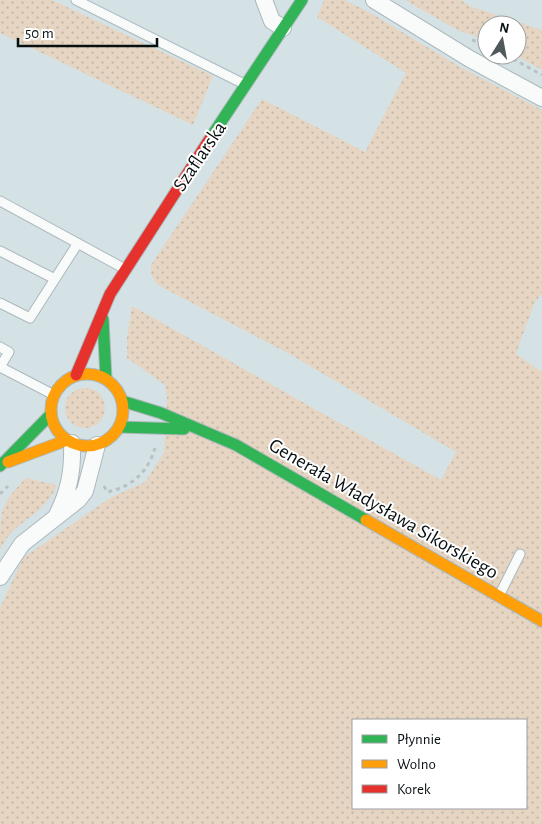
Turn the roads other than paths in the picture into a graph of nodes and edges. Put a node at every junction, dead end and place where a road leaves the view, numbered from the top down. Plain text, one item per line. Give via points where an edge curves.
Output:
1 (76, 0) edge
2 (264, 0) edge
3 (302, 0) edge
4 (374, 0) edge
5 (284, 28) junction
6 (247, 86) junction
7 (542, 98) edge
8 (0, 201) edge
9 (78, 243) junction
10 (0, 252) edge
11 (126, 269) junction
12 (55, 279) junction
13 (0, 303) edge
14 (102, 314) junction
15 (0, 347) edge
16 (76, 376) junction
17 (106, 380) junction
18 (54, 395) junction
19 (122, 401) junction
20 (50, 414) junction
21 (118, 427) junction
22 (205, 430) junction
23 (69, 442) junction
24 (97, 445) junction
25 (1, 465) edge
26 (53, 521) junction
27 (520, 554) dead end
28 (0, 577) edge
29 (499, 596) junction
30 (542, 621) edge

1 - 6 lane
2 - 5 street via 272,21
3 - 5 street, Szaflarska
4 - 7 street via 470,59
5 - 6 street, Szaflarska
6 - 11 street, Szaflarska
8 - 9 lane
9 - 11 lane
9 - 12 lane
10 - 12 lane
11 - 14 street, Szaflarska
12 - 13 lane via 30,318
14 - 16 street, Szaflarska
14 - 17 street, Szaflarska
15 - 18 lane via 9,352 0,367
16 - 17 street via 86,374
16 - 18 street via 66,380
17 - 19 street
18 - 20 street
19 - 21 street
19 - 22 street, Generała Władysława Sikorskiego
20 - 23 street via 53,424
20 - 25 street
21 - 22 street, Generała Władysława Sikorskiego
21 - 24 street via 113,435
22 - 29 street, Generała Władysława Sikorskiego via 259,456
23 - 24 street via 80,446
23 - 25 street
23 - 26 street via 72,476
24 - 26 street via 95,481
26 - 28 street via 22,544
27 - 29 lane
29 - 30 street, Generała Władysława Sikorskiego

